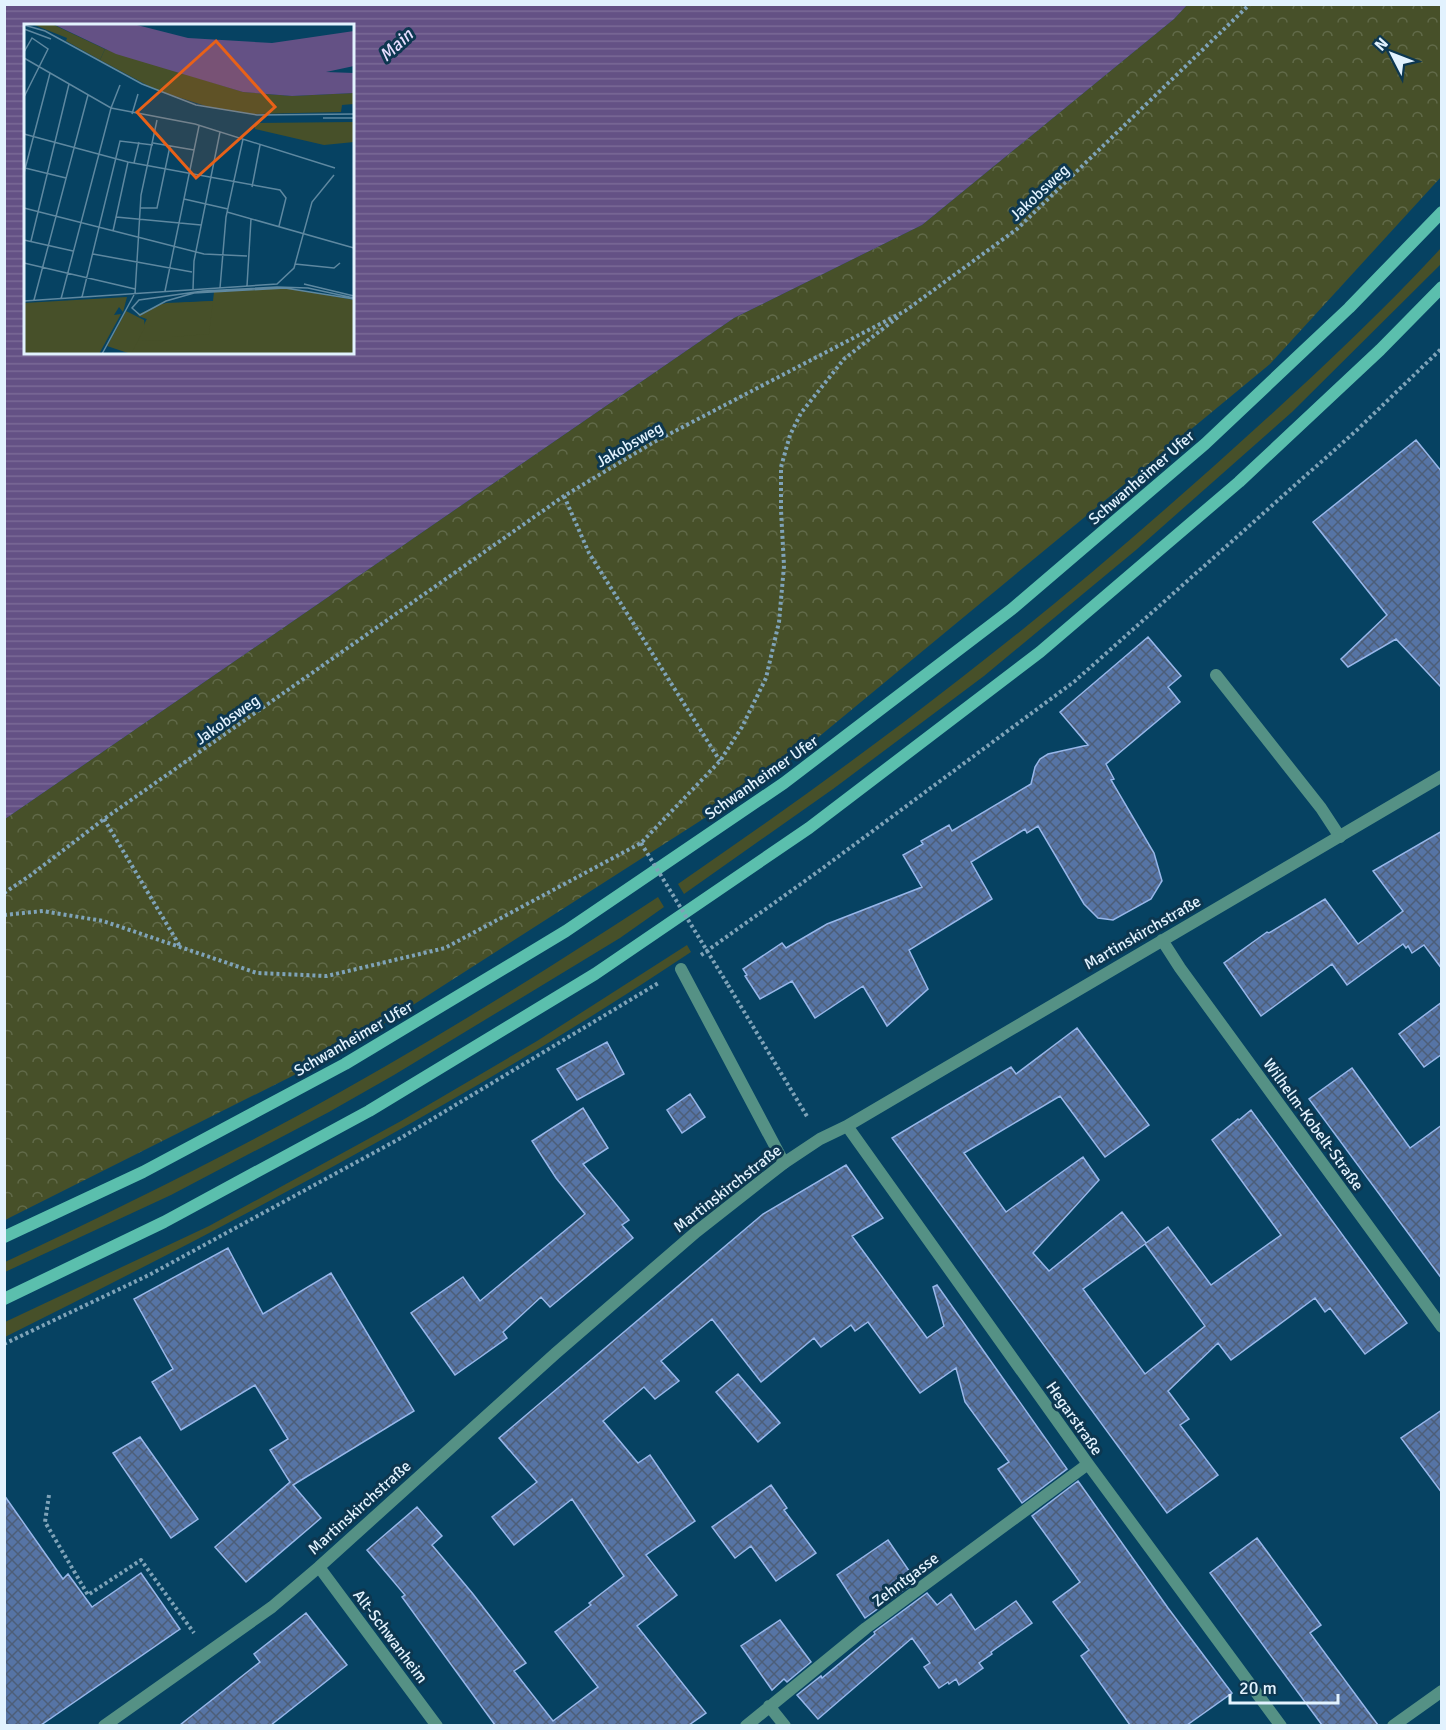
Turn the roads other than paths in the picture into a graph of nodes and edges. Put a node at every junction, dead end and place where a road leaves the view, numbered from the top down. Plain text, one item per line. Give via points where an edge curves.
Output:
1 (1442, 212) edge
2 (1442, 287) edge
3 (1216, 675) dead end
4 (1442, 776) edge
5 (1340, 837) junction
6 (1162, 940) junction
7 (681, 969) dead end
8 (847, 1126) junction
9 (784, 1162) junction
10 (4, 1237) edge
11 (4, 1299) edge
12 (1442, 1327) edge
13 (1088, 1464) junction
14 (319, 1567) junction
15 (1442, 1691) edge
16 (769, 1706) junction
17 (104, 1725) edge
18 (436, 1725) edge
19 (746, 1725) edge
20 (784, 1725) edge
21 (1281, 1725) edge
22 (1393, 1725) edge

1 - 10 main road, Schwanheimer Ufer via 1349,308 1205,444 1012,609 784,783 566,931 345,1064 143,1172
2 - 11 main road via 1230,489 1040,652 809,828 595,974 369,1111 164,1222
3 - 5 street
4 - 5 street, Martinskirchstraße
5 - 6 street, Martinskirchstraße
6 - 8 street, Martinskirchstraße
6 - 12 street, Wilhelm-Kobelt-Straße
7 - 9 street
8 - 9 street, Martinskirchstraße
8 - 13 street, Hegarstraße
9 - 14 street, Martinskirchstraße via 573,1338
13 - 16 street, Zehntgasse via 866,1628
13 - 21 street, Hegarstraße
14 - 17 street, Martinskirchstraße via 272,1607
14 - 18 street, Alt-Schwanheim
15 - 22 street
16 - 19 street, Zehntgasse
16 - 20 street

